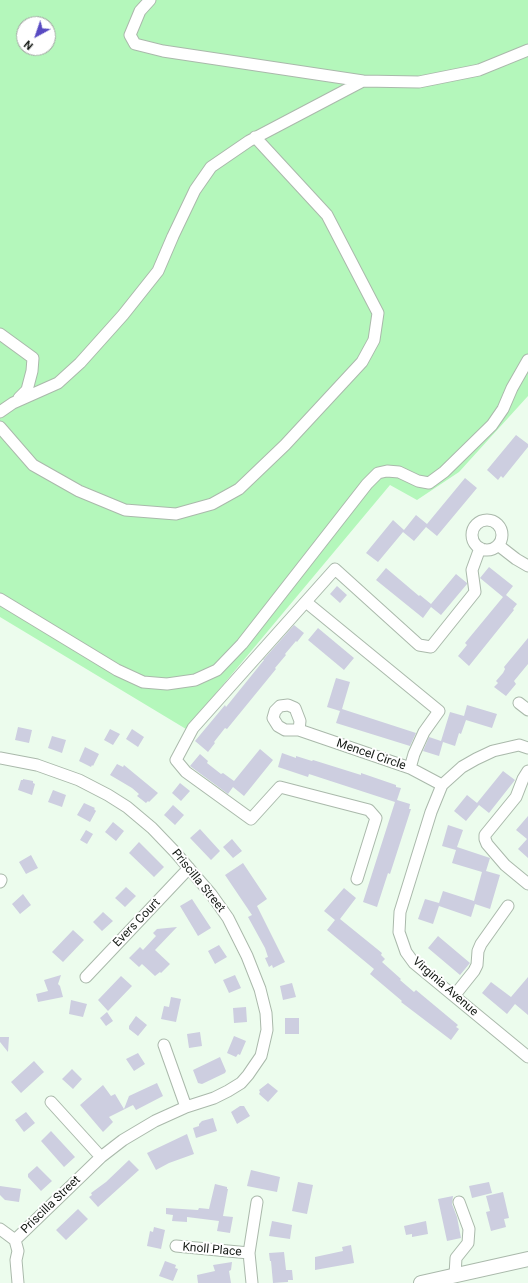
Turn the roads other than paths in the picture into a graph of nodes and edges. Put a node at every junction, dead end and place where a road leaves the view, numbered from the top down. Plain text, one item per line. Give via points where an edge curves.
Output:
1 (150, 0) edge
2 (528, 50) edge
3 (364, 81) junction
4 (255, 137) junction
5 (0, 334) edge
6 (528, 360) edge
7 (13, 403) junction
8 (0, 412) edge
9 (0, 427) edge
10 (498, 545) junction
11 (480, 548) junction
12 (528, 566) edge
13 (0, 599) edge
14 (306, 602) junction
15 (519, 703) dead end
16 (528, 710) edge
17 (299, 730) dead end
18 (528, 748) edge
19 (0, 758) edge
20 (410, 768) junction
21 (528, 771) edge
22 (442, 784) junction
23 (189, 868) junction
24 (358, 879) dead end
25 (528, 884) edge
26 (508, 906) dead end
27 (86, 977) dead end
28 (454, 996) junction
29 (164, 1045) dead end
30 (528, 1057) edge
31 (51, 1102) dead end
32 (186, 1107) junction
33 (101, 1157) junction
34 (257, 1202) dead end
35 (459, 1202) dead end
36 (0, 1229) edge
37 (15, 1240) junction
38 (176, 1246) dead end
39 (249, 1253) junction
40 (528, 1259) edge
41 (455, 1275) junction
42 (18, 1283) edge
43 (252, 1283) edge
44 (421, 1283) edge

1 - 3 street via 140,11 130,35 135,44 163,51
2 - 3 street via 479,70 419,82
3 - 4 street
4 - 7 street via 211,167 195,190 158,271 80,363 58,383
4 - 9 street via 326,215 378,313 374,340 362,362 285,445 239,489 212,504 176,514 125,510 79,491 33,465
5 - 7 street via 33,358 27,390
6 - 13 street via 492,425 444,472 429,483 399,472 378,473 242,644 217,670 195,680 167,684 143,682 117,670
7 - 8 street
10 - 11 street via 488,550
10 - 11 street via 502,534 500,528 485,520 472,531 474,542
10 - 12 street
11 - 14 street via 472,570 476,592 431,647 419,645 335,569
14 - 20 street via 439,712 424,732
14 - 24 street via 193,728 176,760 186,772 251,819 280,787 369,810 376,818
15 - 16 street
17 - 20 street, Mencel Circle
18 - 22 street via 518,745 493,751 462,767
19 - 23 street, Priscilla Street via 37,765 79,780 108,795 152,828
20 - 22 street, Mencel Circle
21 - 25 street via 516,797 485,835 485,839 505,865
22 - 28 street, Virginia Avenue via 400,912 400,932 406,952 414,963
23 - 27 street, Evers Court
23 - 32 street, Priscilla Street via 228,918 247,956 260,989 267,1030 261,1056 248,1076 228,1091
26 - 28 street via 481,944 474,971
28 - 30 street, Virginia Avenue
29 - 32 street
31 - 33 street
32 - 33 street, Priscilla Street via 154,1121
33 - 37 street, Priscilla Street
34 - 39 street, Knoll Place
35 - 41 street via 468,1229 468,1243 456,1258
36 - 37 street
37 - 42 street, Priscilla Street via 18,1251
38 - 39 street, Knoll Place
39 - 43 street, Knoll Place
40 - 41 main road
41 - 44 main road

